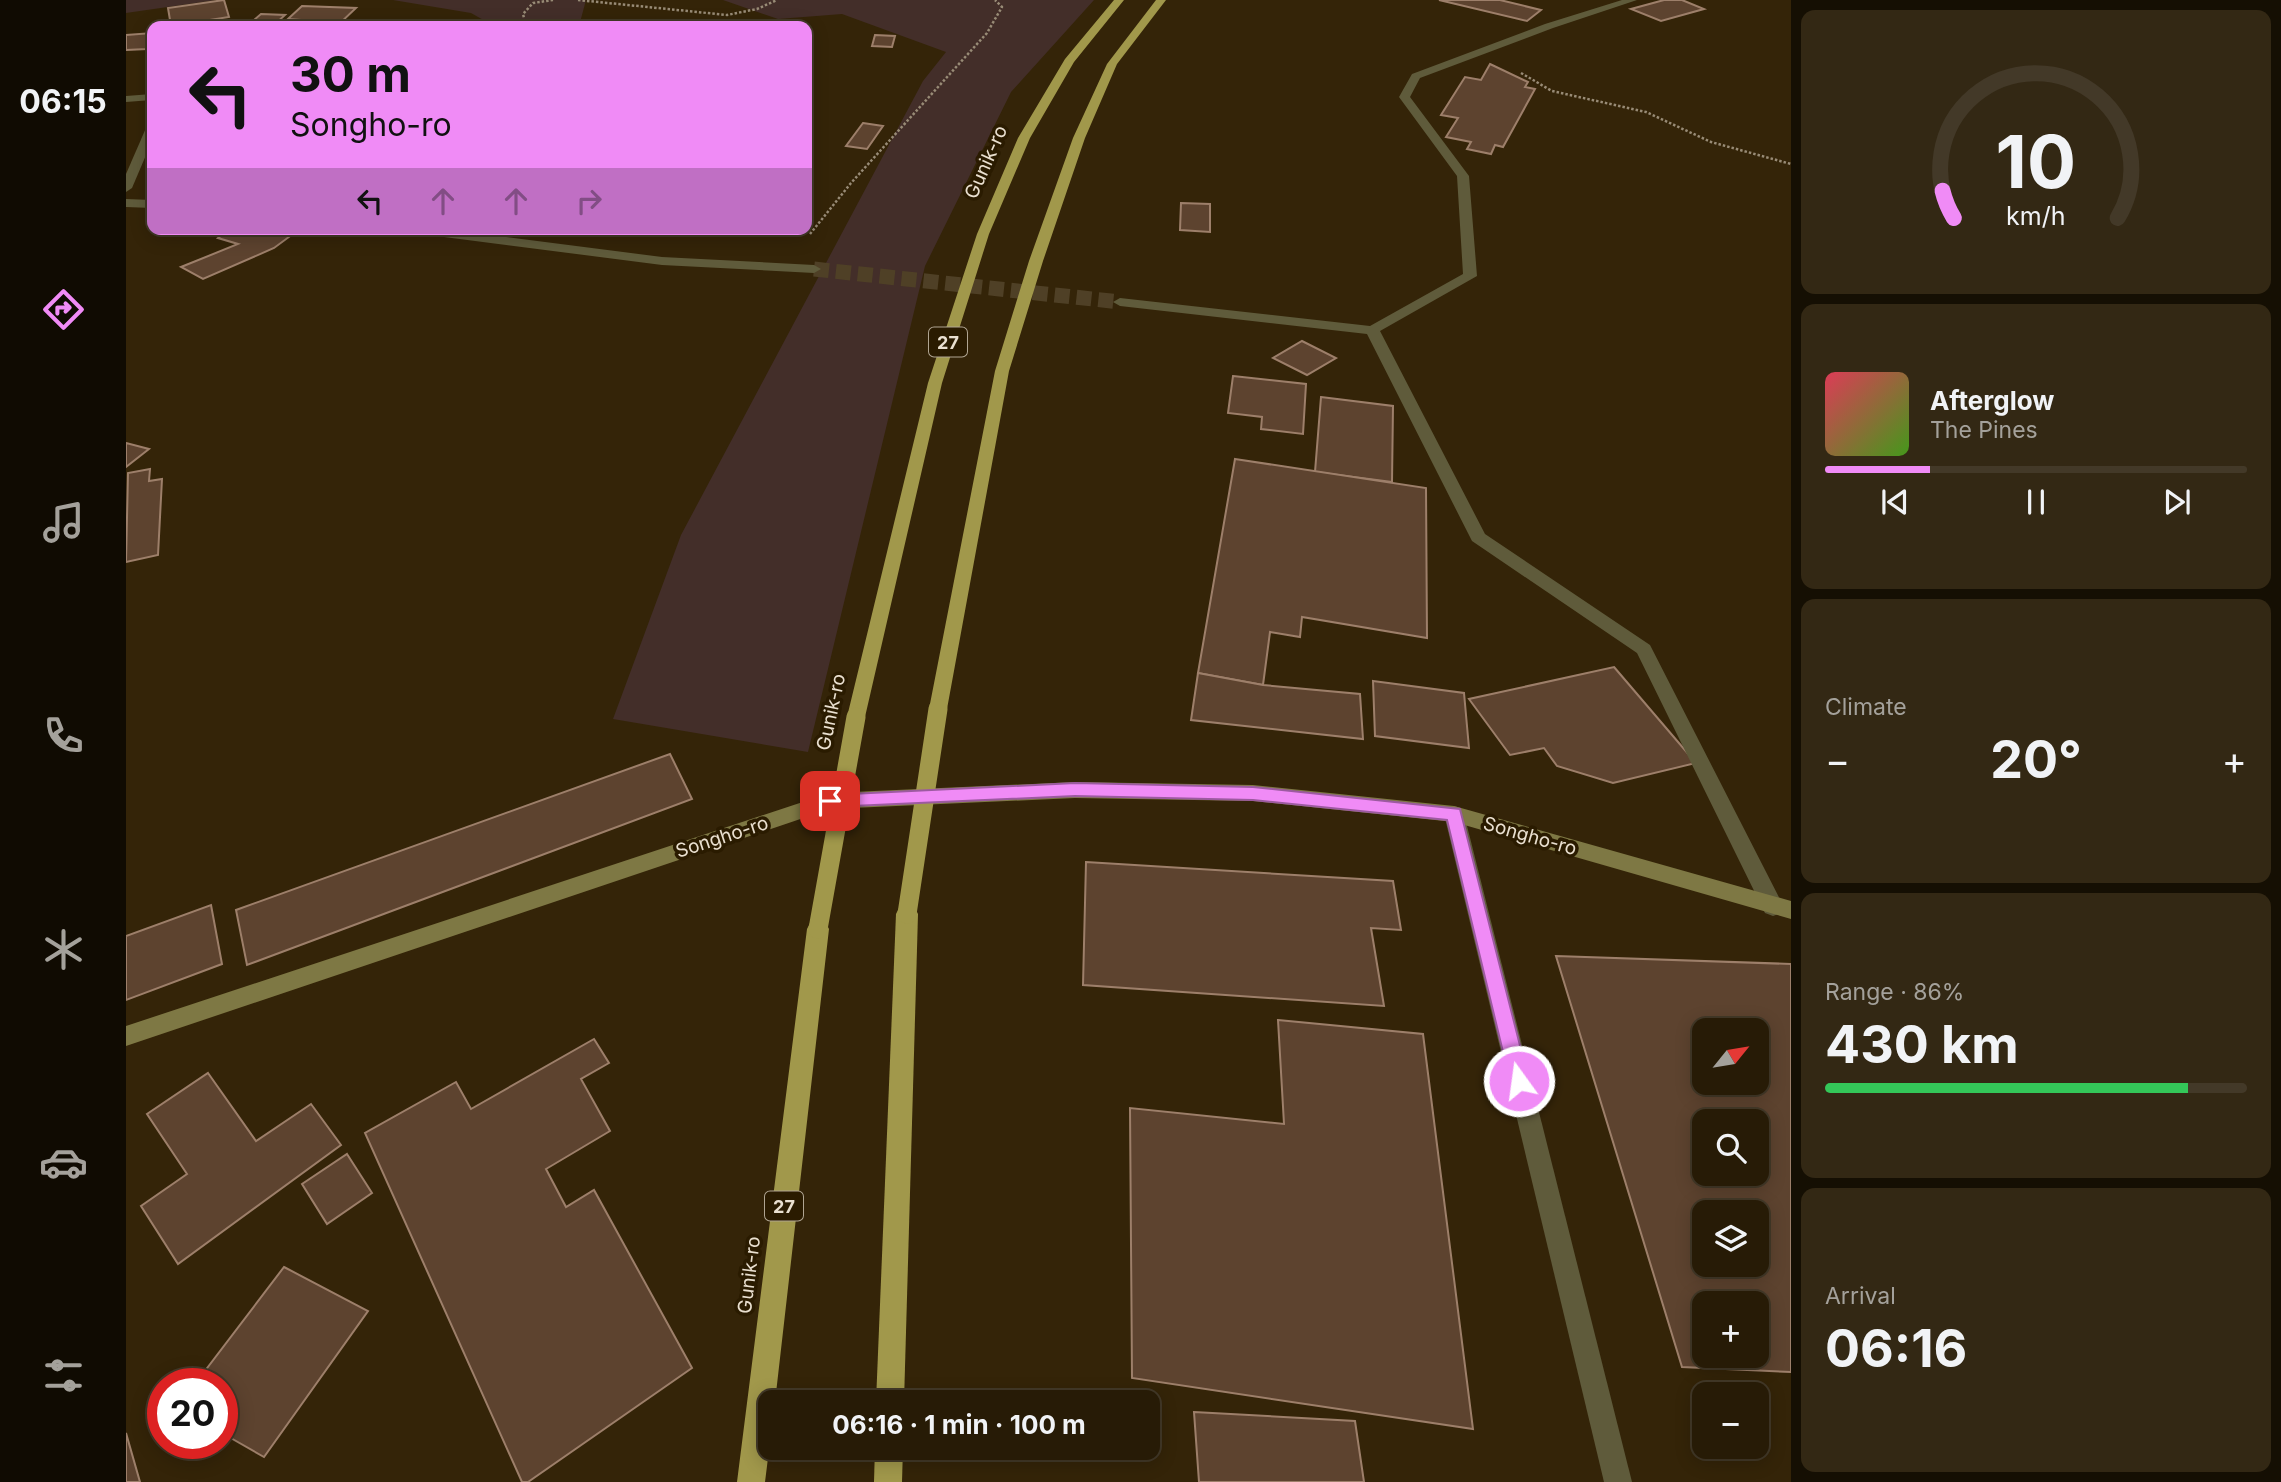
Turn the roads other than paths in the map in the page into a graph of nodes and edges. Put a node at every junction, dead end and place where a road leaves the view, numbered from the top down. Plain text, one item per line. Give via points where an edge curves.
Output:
1 (1119, 0) edge
2 (1161, 0) edge
3 (1632, 0) edge
4 (147, 97) edge
5 (126, 99) edge
6 (147, 140) edge
7 (126, 188) edge
8 (126, 203) edge
9 (147, 204) edge
10 (460, 235) edge
11 (814, 269) tunnel mouth
12 (1120, 302) tunnel mouth
13 (1372, 330) junction
14 (1454, 814) junction
15 (1782, 909) edge
16 (126, 1036) edge
17 (890, 1390) edge
18 (889, 1460) edge
19 (751, 1482) edge
20 (888, 1482) edge
21 (1618, 1482) edge

1 - 19 highway, Gunik-ro / 27, bridge via 1069,61 1024,138 983,234 935,383 856,717 818,929
2 - 17 highway, bridge via 1112,64 1079,138 1002,371 938,709 907,915
3 - 13 street via 1416,76 1404,97 1464,176 1470,276
4 - 5 street
6 - 7 street
8 - 9 street
10 - 11 street via 663,261
12 - 13 street
13 - 15 street via 1478,537 1644,649
14 - 15 main road, Songho-ro
14 - 16 main road, Songho-ro via 1253,793 1075,789 830,801
14 - 21 street
18 - 20 highway

